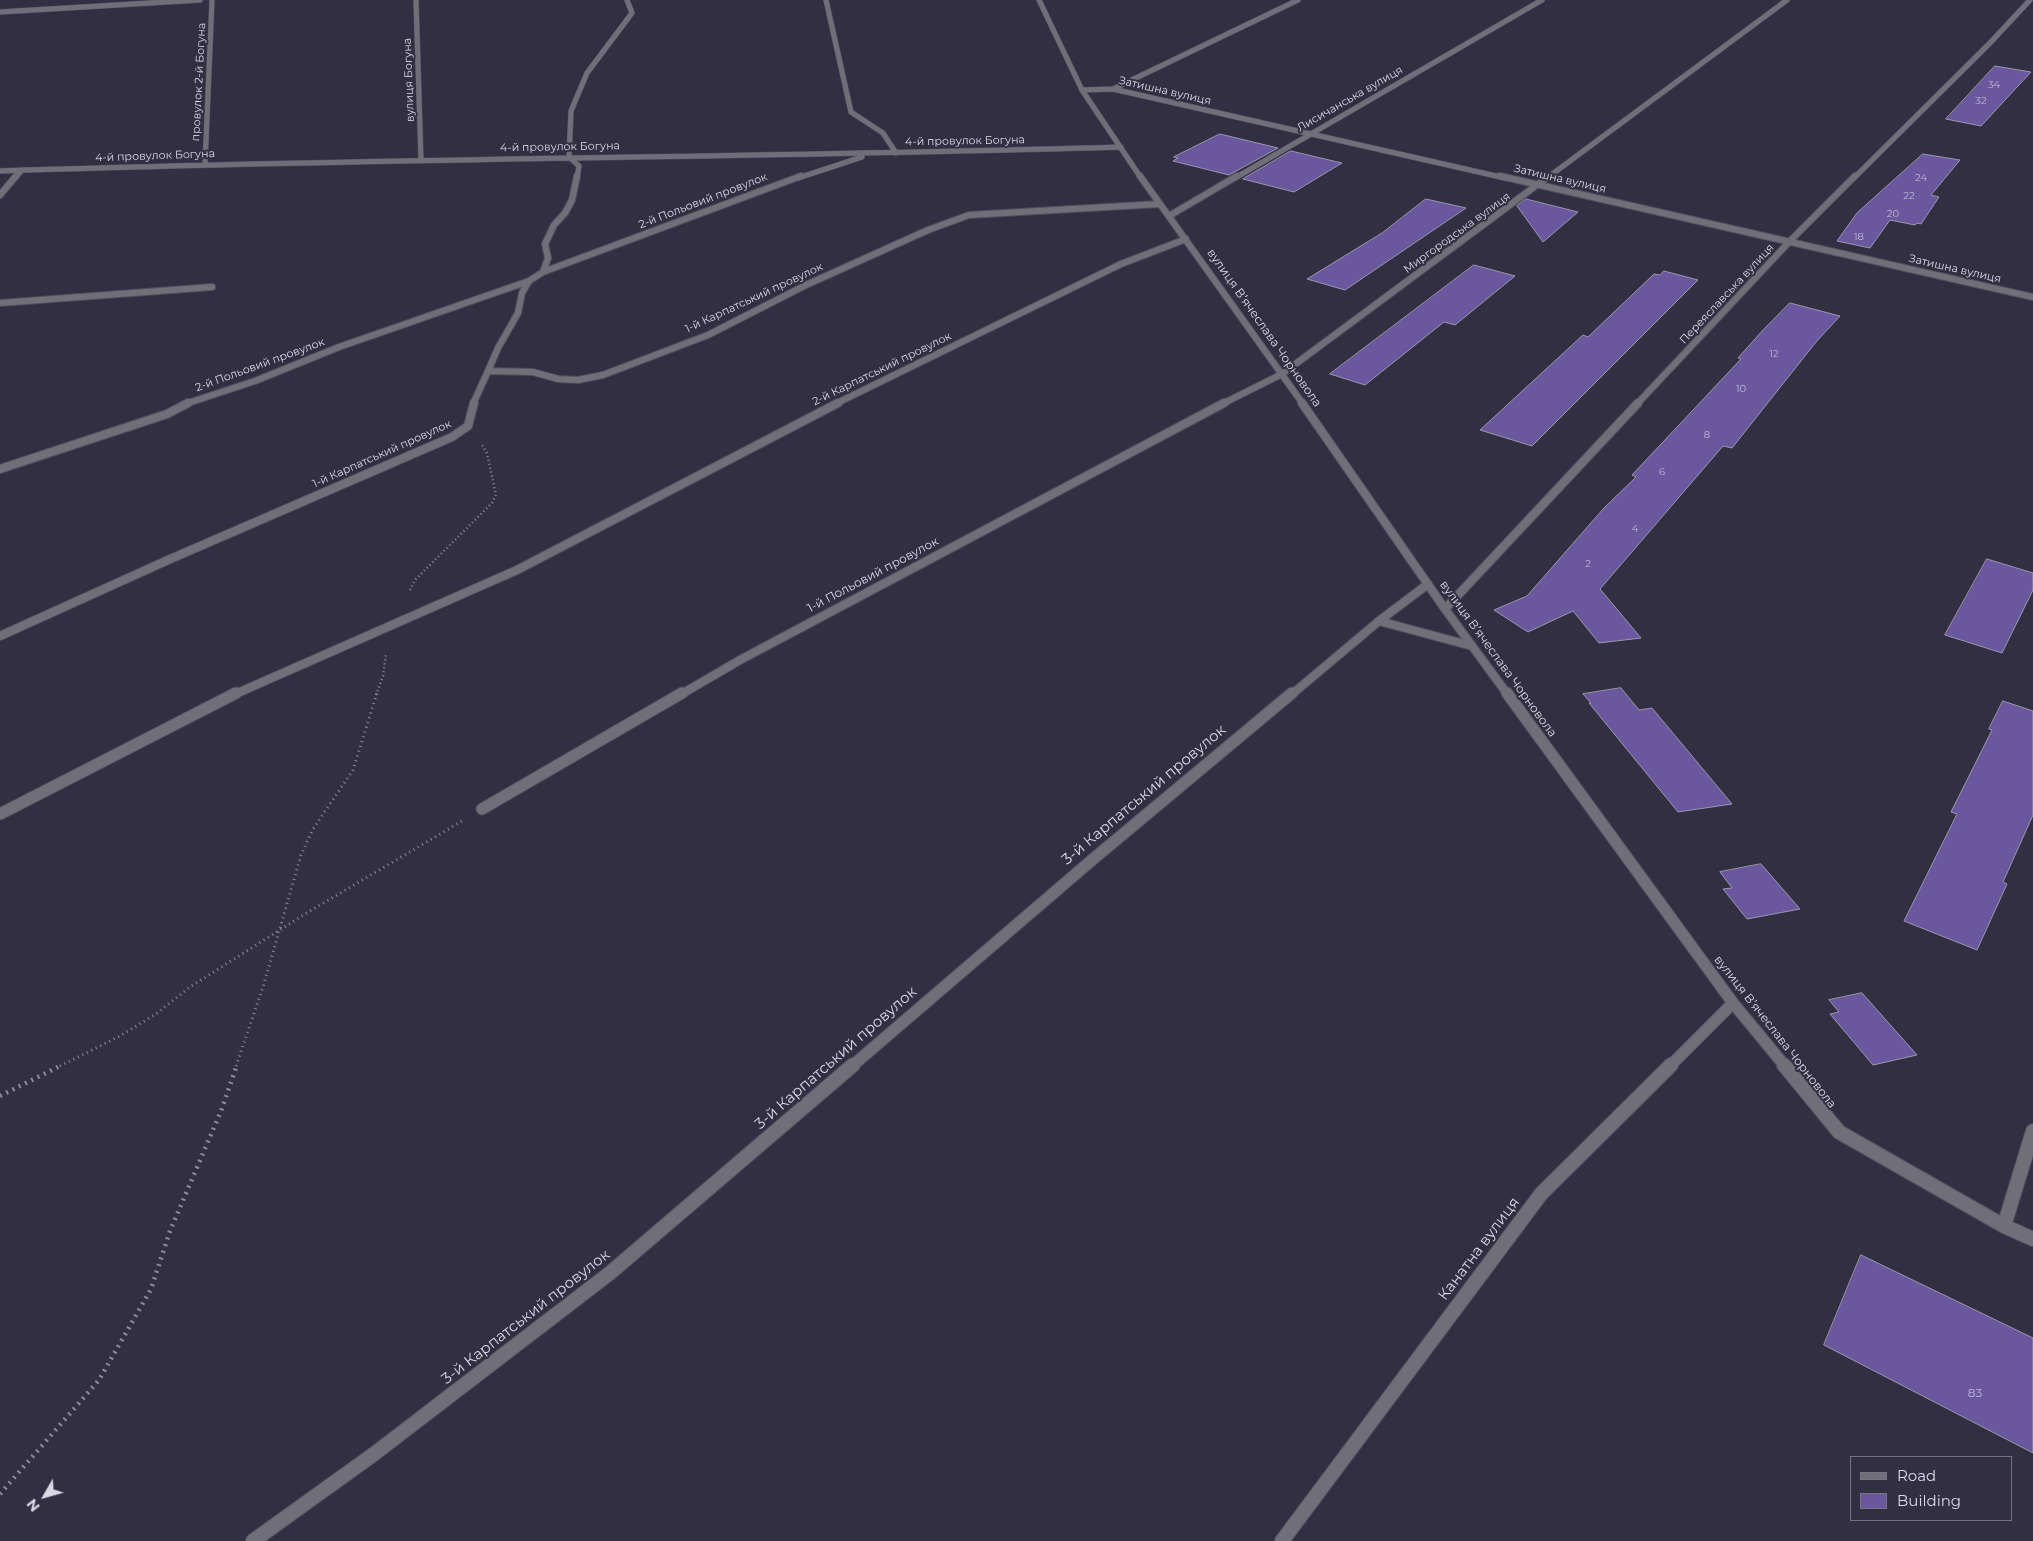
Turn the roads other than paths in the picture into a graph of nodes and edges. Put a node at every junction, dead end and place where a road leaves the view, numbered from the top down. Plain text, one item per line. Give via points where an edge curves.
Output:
1 (200, 0) edge
2 (212, 0) edge
3 (416, 0) edge
4 (627, 0) edge
5 (826, 0) edge
6 (1298, 0) edge
7 (1542, 0) edge
8 (1787, 0) edge
9 (2030, 0) edge
10 (1042, 2) edge
11 (0, 12) edge
12 (1113, 89) junction
13 (1082, 90) junction
14 (1311, 134) junction
15 (1121, 147) junction
16 (896, 153) junction
17 (872, 154) junction
18 (569, 157) junction
19 (421, 160) junction
20 (205, 164) junction
21 (22, 170) junction
22 (0, 171) edge
23 (1540, 185) junction
24 (0, 195) edge
25 (1158, 204) junction
26 (1169, 216) junction
27 (1186, 239) junction
28 (1790, 241) junction
29 (543, 272) junction
30 (529, 281) junction
31 (212, 287) dead end
32 (2033, 297) edge
33 (0, 303) edge
34 (488, 371) junction
35 (1282, 374) junction
36 (0, 469) edge
37 (1428, 584) junction
38 (1445, 609) junction
39 (1379, 621) junction
40 (0, 636) edge
41 (1472, 646) junction
42 (482, 809) road end
43 (0, 814) edge
44 (1733, 1003) junction
45 (2033, 1131) edge
46 (2004, 1226) junction
47 (2033, 1239) edge
48 (253, 1541) edge
49 (1282, 1541) edge

1 - 11 street
2 - 20 street, провулок 2-й Богуна
3 - 19 street, вулиця Богуна
4 - 18 street via 632,12 587,73 571,111
5 - 16 street via 851,112 883,132
6 - 12 street
7 - 14 street, Лисичанська вулиця
8 - 23 street, Миргородська вулиця
9 - 28 street, Переяславська вулиця
10 - 13 street, вулиця Вʼячеслава Чорновола
12 - 13 street, Затишна вулиця
12 - 14 street, Затишна вулиця
13 - 15 street, вулиця Вʼячеслава Чорновола
14 - 23 street, Затишна вулиця
14 - 26 street, Лисичанська вулиця
15 - 16 street, 4-й провулок Богуна
15 - 25 street, вулиця Вʼячеслава Чорновола
16 - 17 street, 4-й провулок Богуна
17 - 18 street, 4-й провулок Богуна
17 - 29 street, 2-й Польовий провулок via 808,174
18 - 19 street, 4-й провулок Богуна
18 - 29 street via 580,166 572,200 545,244 548,258
19 - 20 street, 4-й провулок Богуна
20 - 21 street, 4-й провулок Богуна
21 - 22 street, 4-й провулок Богуна
21 - 24 street
23 - 28 street, Затишна вулиця
23 - 35 street, Миргородська вулиця
25 - 26 street, вулиця Вʼячеслава Чорновола
25 - 34 street, 1-й Карпатський провулок via 969,215 806,285 708,335 603,375 578,380 558,379 533,372
26 - 27 street, вулиця Вʼячеслава Чорновола
27 - 35 street, вулиця Вʼячеслава Чорновола
27 - 43 street, 2-й Карпатський провулок via 1121,264 790,427 517,570 238,692
28 - 32 street, Затишна вулиця
28 - 38 street, Переяславська вулиця
29 - 30 street, 2-й Польовий провулок
30 - 34 street via 522,293 518,313
30 - 36 street, 2-й Польовий провулок via 188,403 167,414
31 - 33 street
34 - 40 street, 1-й Карпатський провулок via 472,407 468,426 452,438
35 - 37 street, вулиця Вʼячеслава Чорновола
35 - 42 street, 1-й Польовий провулок via 740,660
37 - 38 street, вулиця Вʼячеслава Чорновола
37 - 39 street, 3-й Карпатський провулок
38 - 41 street, вулиця Вʼячеслава Чорновола
39 - 41 street
39 - 48 street, 3-й Карпатський провулок via 1099,854 610,1273 374,1454
41 - 44 street, вулиця Вʼячеслава Чорновола
44 - 46 street, вулиця Вʼячеслава Чорновола via 1839,1132
44 - 49 street, Канатна вулиця via 1541,1194
45 - 46 street
46 - 47 street, вулиця Вʼячеслава Чорновола

